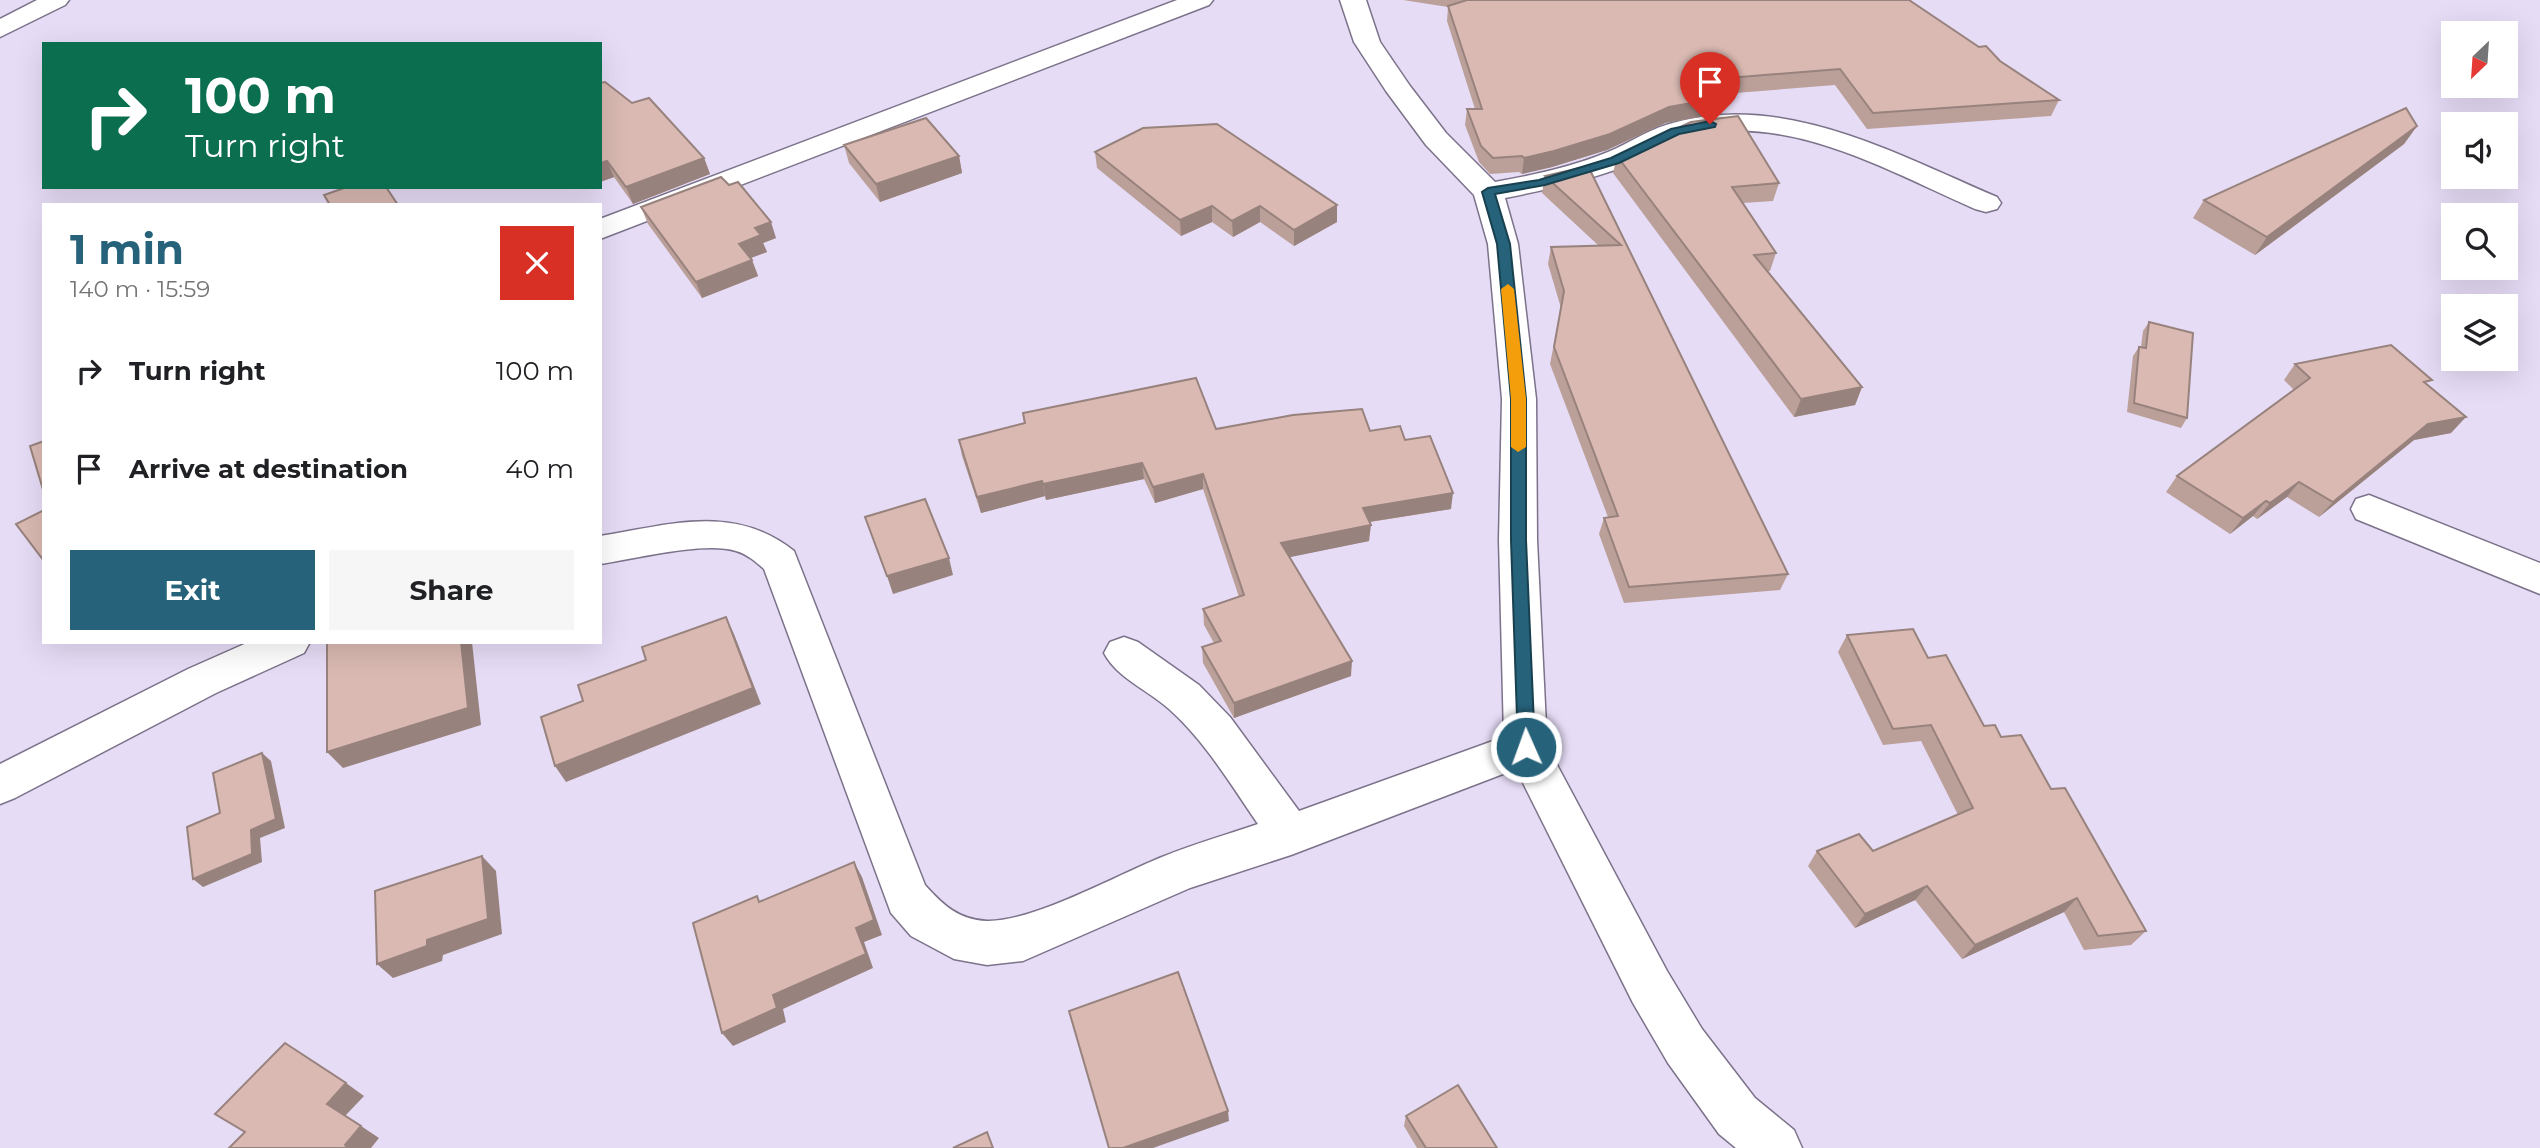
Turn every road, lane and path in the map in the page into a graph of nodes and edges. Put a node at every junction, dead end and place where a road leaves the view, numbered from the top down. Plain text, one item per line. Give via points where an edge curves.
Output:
1 (56, 0) edge
2 (1200, 0) edge
3 (1353, 0) edge
4 (0, 29) edge
5 (1488, 192) junction
6 (1986, 203) dead end
7 (602, 229) edge
8 (2369, 509) dead end
9 (602, 550) edge
10 (2540, 579) edge
11 (285, 644) edge
12 (1124, 653) dead end
13 (1526, 747) junction
14 (0, 785) edge
15 (1291, 835) junction
16 (1776, 1148) edge

1 - 4 street
2 - 7 street
3 - 5 street via 1367,42 1400,92 1436,139
5 - 6 street via 1541,183 1615,160 1675,131 1752,121 1816,132
5 - 13 street via 1503,244 1518,399
8 - 10 street
9 - 15 street via 715,535 742,538 780,561 907,898 927,921 954,937 987,943 1023,939 1179,871
11 - 14 street via 202,681
12 - 15 street via 1184,697 1215,729
13 - 15 street
13 - 16 street via 1685,1046 1737,1116

